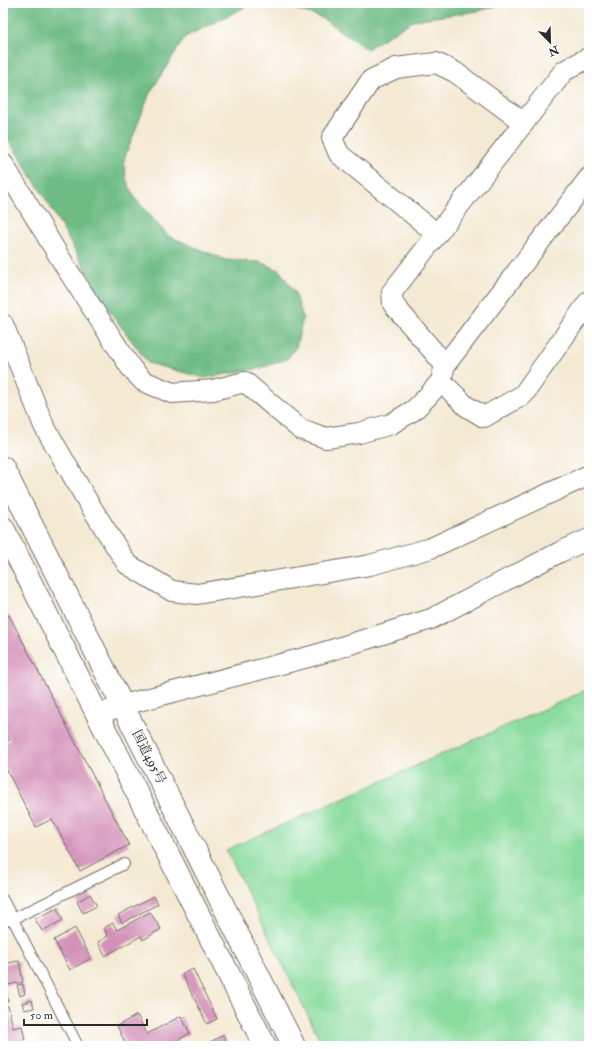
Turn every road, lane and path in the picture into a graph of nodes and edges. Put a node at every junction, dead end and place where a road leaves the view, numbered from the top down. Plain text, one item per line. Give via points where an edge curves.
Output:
1 (589, 60) edge
2 (524, 123) junction
3 (3, 164) edge
4 (589, 178) edge
5 (437, 234) junction
6 (589, 301) edge
7 (3, 324) edge
8 (443, 373) junction
9 (3, 468) edge
10 (589, 475) edge
11 (3, 528) edge
12 (589, 539) edge
13 (123, 705) junction
14 (97, 715) junction
15 (124, 864) dead end
16 (3, 900) edge
17 (8, 920) edge
18 (78, 1046) edge
19 (265, 1046) edge
20 (294, 1046) edge

1 - 2 street via 586,58 564,71
2 - 5 street
2 - 5 street via 455,72 436,63 396,68 371,80 332,138 339,154
3 - 8 street via 65,266 131,368 143,381 172,393 213,390 245,382 300,429 326,438 359,433 391,424 414,410
4 - 8 street
5 - 8 street via 392,292 393,304
6 - 8 street via 523,395 484,417 466,406
7 - 10 street via 44,426 127,564 172,591 196,594 370,565 431,548
9 - 13 highway, 国道495号
11 - 14 highway, 国道495号
12 - 13 street via 431,619 312,656
13 - 14 street
13 - 20 highway, 国道495号
14 - 19 highway, 国道495号
15 - 17 lane
16 - 17 lane
17 - 18 lane

